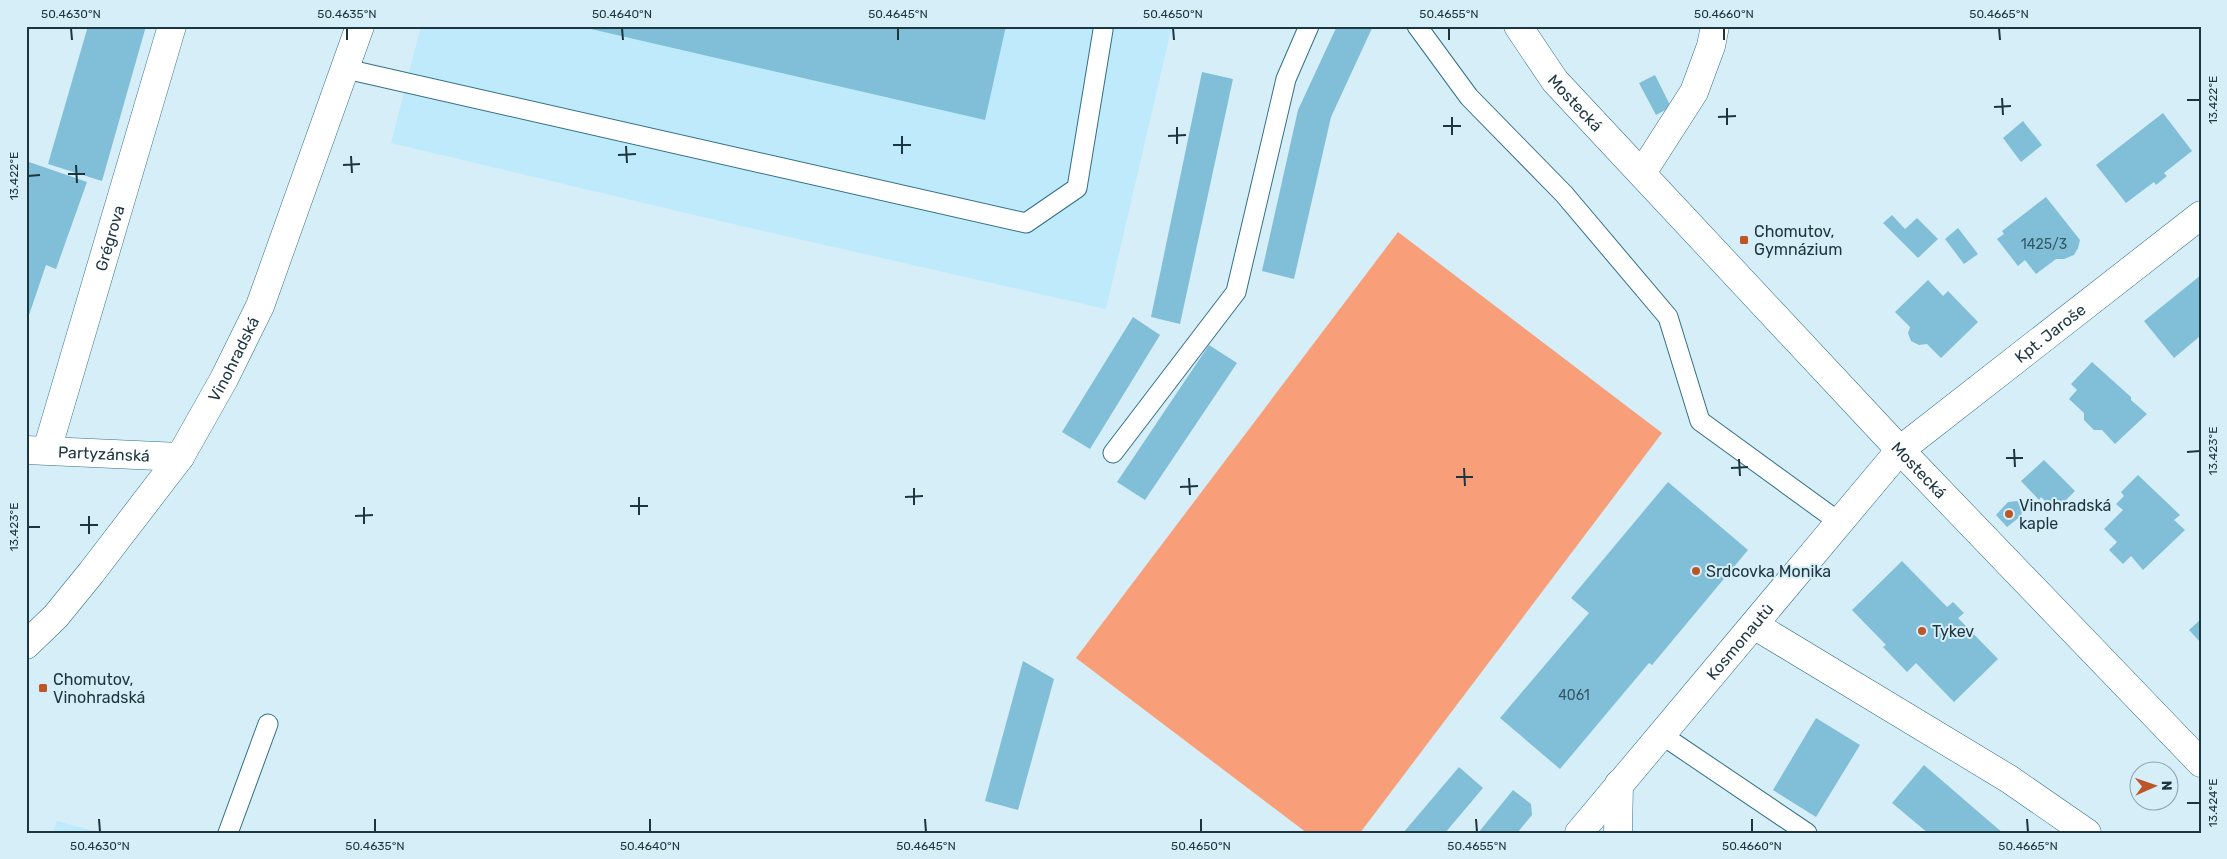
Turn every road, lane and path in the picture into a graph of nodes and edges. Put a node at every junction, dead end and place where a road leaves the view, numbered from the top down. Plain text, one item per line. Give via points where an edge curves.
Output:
1 (172, 26) edge
2 (360, 26) edge
3 (1309, 26) edge
4 (1417, 26) edge
5 (1518, 26) edge
6 (1715, 26) edge
7 (1103, 30) dead end
8 (346, 68) junction
9 (1642, 173) junction
10 (2201, 215) edge
11 (37, 450) edge
12 (1900, 450) junction
13 (1113, 454) dead end
14 (180, 457) junction
15 (1839, 522) junction
16 (1754, 625) junction
17 (26, 646) edge
18 (268, 724) dead end
19 (1662, 735) junction
20 (2201, 763) edge
21 (1619, 784) junction
22 (228, 833) edge
23 (1579, 833) edge
24 (1618, 833) edge
25 (1807, 833) edge
26 (2087, 833) edge

1 - 11 street, Grégrova
2 - 8 street, Vinohradská
3 - 13 lane via 1286,79 1236,292
4 - 15 lane via 1469,97 1564,194 1668,317 1700,421
5 - 9 street, Mostecká via 1555,81
6 - 9 street via 1694,92
7 - 8 lane via 1077,188 1026,223
8 - 14 street, Vinohradská via 260,306
9 - 12 street, Mostecká
10 - 12 street, Kpt. Jaroše
11 - 14 street, Partyzánská
12 - 15 street, Kosmonautů
12 - 20 street, Mostecká
14 - 17 street, Vinohradská via 56,616
15 - 16 street, Kosmonautů
16 - 19 street, Kosmonautů
16 - 26 street via 2009,779
18 - 22 lane
19 - 21 street, Kosmonautů
19 - 25 lane
21 - 23 street, Kosmonautů
21 - 24 street

